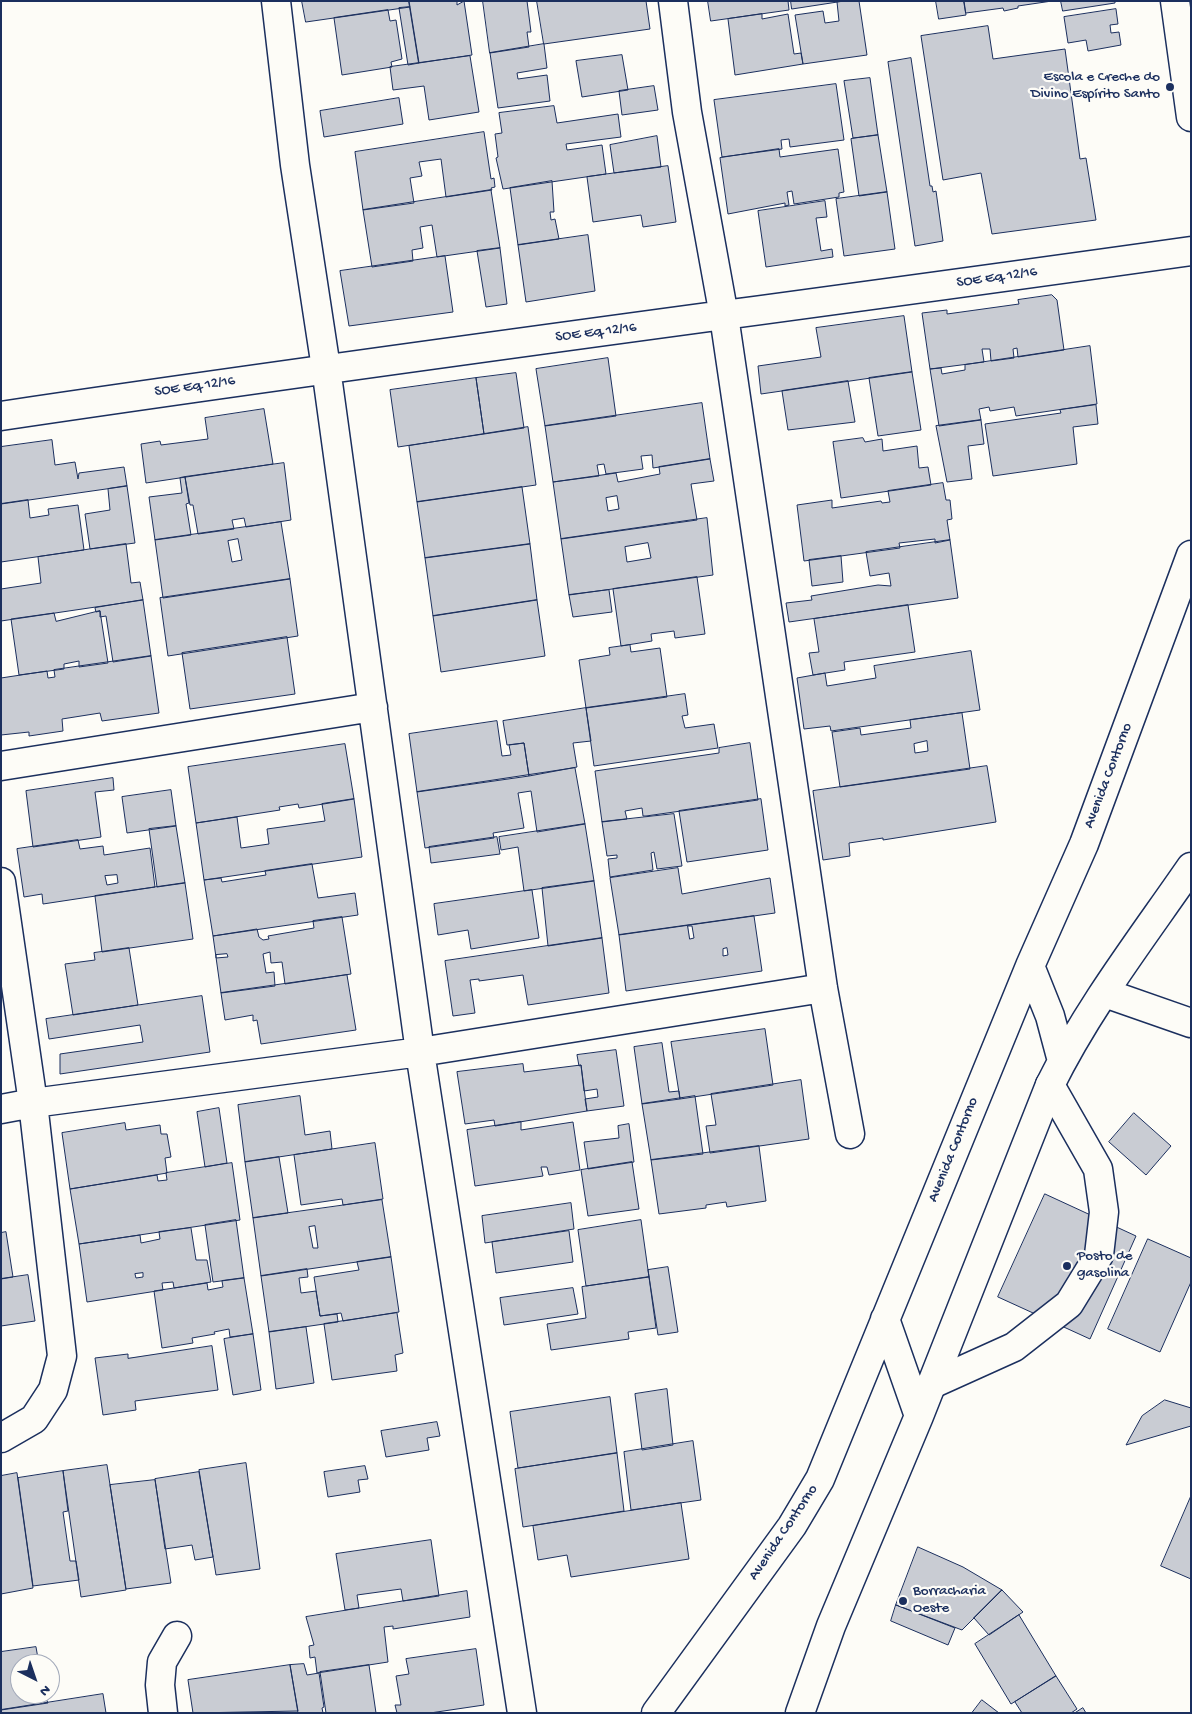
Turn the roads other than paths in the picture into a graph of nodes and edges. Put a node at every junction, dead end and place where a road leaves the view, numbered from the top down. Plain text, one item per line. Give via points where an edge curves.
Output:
1 (276, 1) edge
2 (673, 1) edge
3 (1174, 1) edge
4 (1191, 117) edge
5 (1191, 251) edge
6 (724, 316) junction
7 (326, 368) junction
8 (1, 416) edge
9 (1191, 555) edge
10 (373, 707) junction
11 (1, 766) edge
12 (1191, 868) edge
13 (1, 882) edge
14 (1030, 966) junction
15 (823, 988) junction
16 (1105, 993) junction
17 (1191, 1023) edge
18 (420, 1052) junction
19 (1062, 1061) junction
20 (1050, 1085) junction
21 (33, 1103) junction
22 (1, 1109) edge
23 (850, 1134) dead end
24 (885, 1319) junction
25 (932, 1384) junction
26 (919, 1416) junction
27 (1, 1438) edge
28 (177, 1636) dead end
29 (164, 1713) edge
30 (522, 1713) edge
31 (656, 1713) edge
32 (800, 1713) edge

1 - 7 street via 295,165
2 - 6 street via 687,112
3 - 4 street
5 - 6 street, SOE Eq 12/16
6 - 7 street, SOE Eq 12/16
6 - 15 street
7 - 8 street, SOE Eq 12/16
7 - 10 street
9 - 14 street, Avenida Contorno via 1084,844
10 - 11 street
10 - 18 street
12 - 16 street
13 - 21 street
14 - 19 street via 1050,1016
14 - 24 street, Avenida Contorno
15 - 18 street
15 - 23 street
16 - 17 street
16 - 19 street
18 - 21 street
18 - 30 street
19 - 20 street
20 - 25 street
20 - 25 street via 1098,1169 1104,1212 1099,1255 1069,1304 1021,1342
21 - 22 street
21 - 27 street via 62,1356 53,1390 34,1419
24 - 26 street
24 - 31 street, Avenida Contorno via 820,1479 792,1526
25 - 26 street
26 - 32 street via 832,1626
28 - 29 street via 162,1662 160,1685

